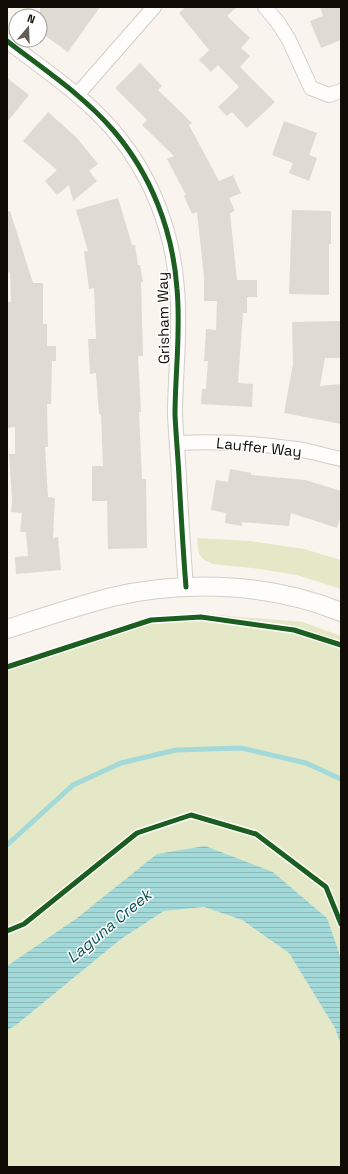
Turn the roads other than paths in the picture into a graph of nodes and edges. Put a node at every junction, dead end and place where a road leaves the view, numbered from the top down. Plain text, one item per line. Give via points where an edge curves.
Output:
1 (154, 7) edge
2 (265, 7) edge
3 (7, 41) edge
4 (341, 91) edge
5 (77, 95) junction
6 (177, 443) junction
7 (341, 459) edge
8 (186, 587) junction
9 (341, 612) edge
10 (7, 629) edge

1 - 5 street
2 - 4 street via 289,40 311,88 329,95
3 - 5 street, Grisham Way
5 - 6 street, Grisham Way via 113,130 136,161 163,218 173,253 177,290
6 - 7 street, Lauffer Way via 246,443 297,449
6 - 8 street, Grisham Way
8 - 9 street via 260,591
8 - 10 street via 151,590 111,598

